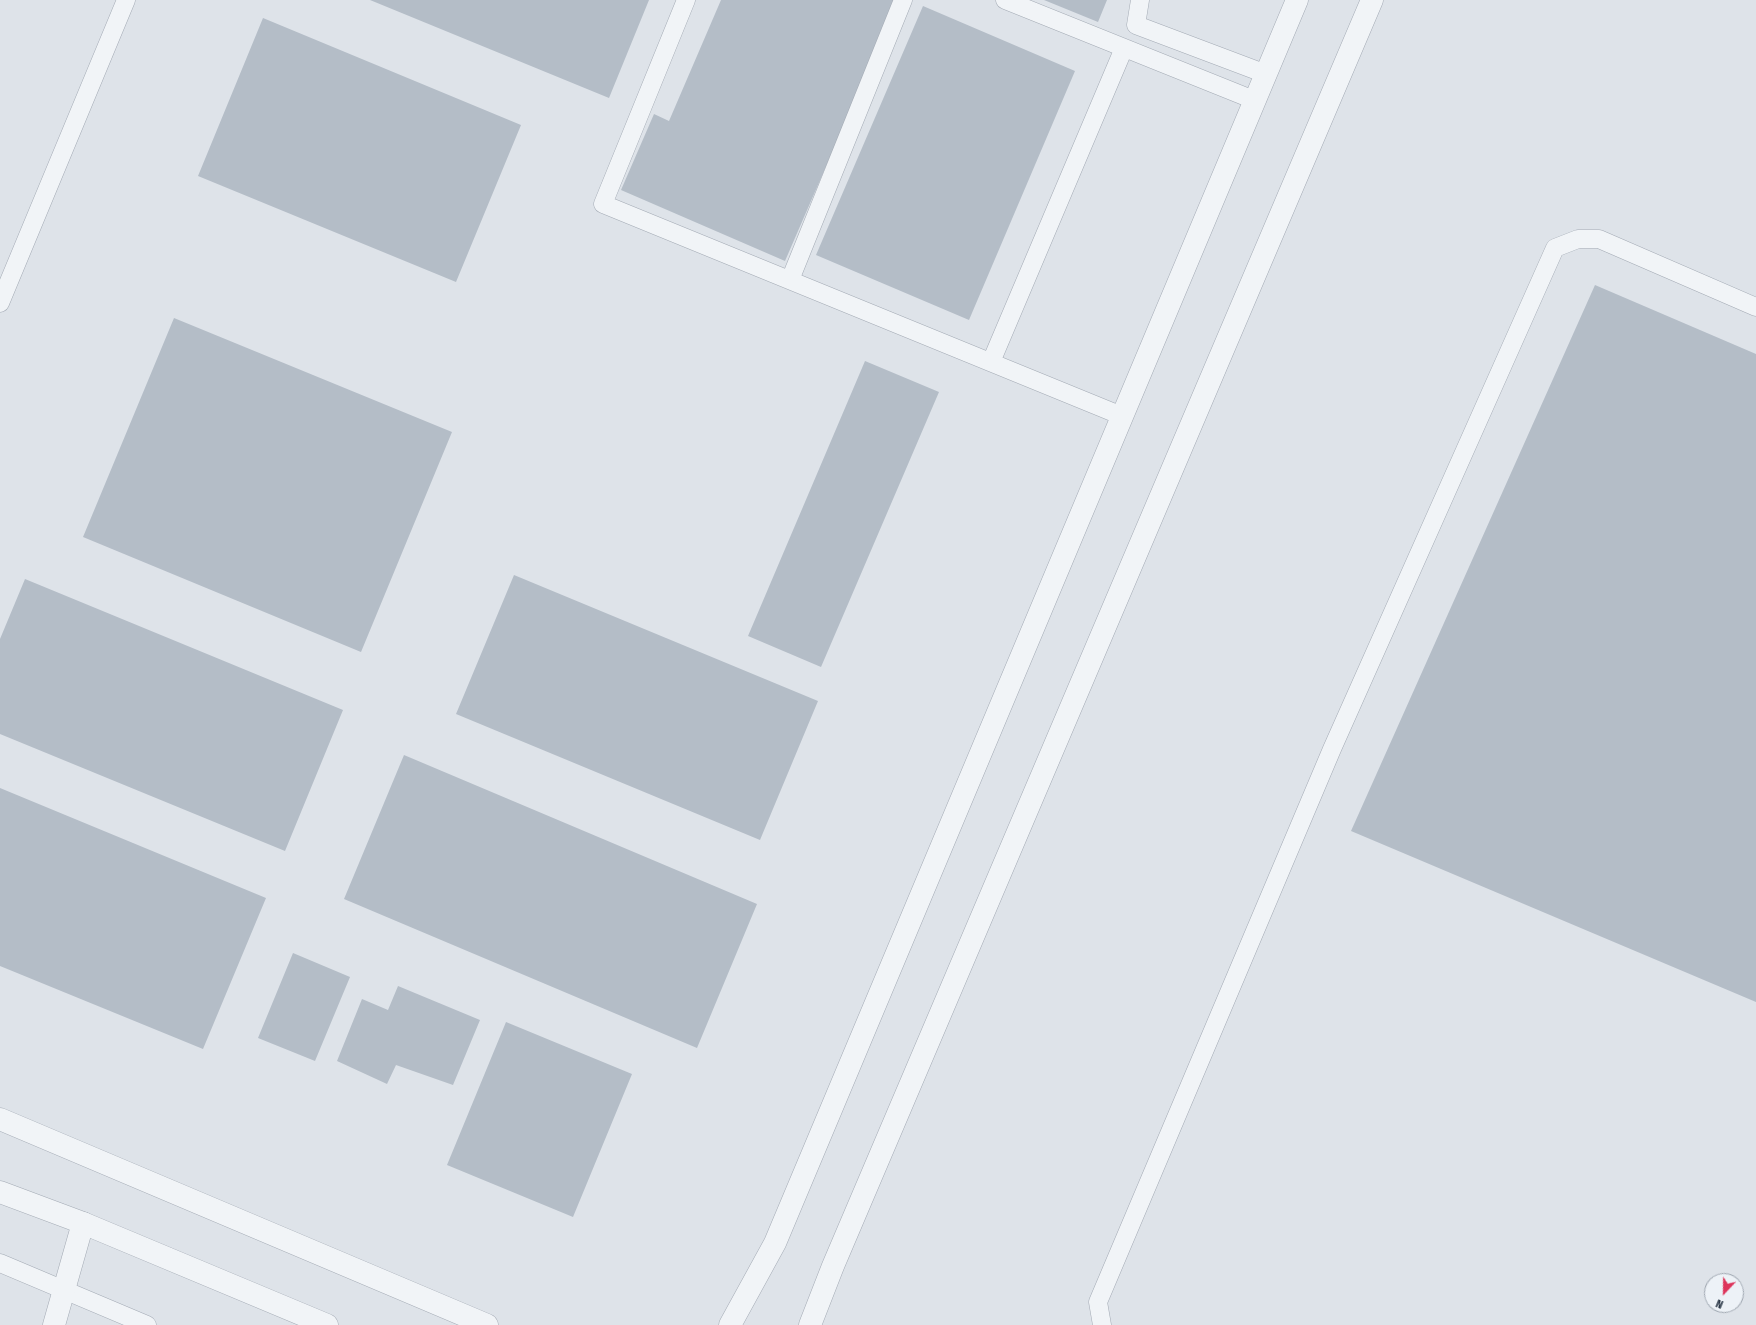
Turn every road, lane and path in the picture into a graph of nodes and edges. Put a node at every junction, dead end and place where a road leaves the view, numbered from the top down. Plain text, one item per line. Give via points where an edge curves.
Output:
1 (126, 0) edge
2 (686, 0) edge
3 (903, 0) edge
4 (1005, 0) edge
5 (1140, 0) edge
6 (1297, 0) edge
7 (1372, 0) edge
8 (1124, 48) junction
9 (1266, 74) junction
10 (1254, 100) junction
11 (790, 280) junction
12 (0, 303) edge
13 (1756, 307) edge
14 (992, 362) junction
15 (1122, 416) junction
16 (0, 1119) edge
17 (0, 1192) edge
18 (83, 1223) junction
19 (0, 1264) edge
20 (63, 1290) junction
21 (54, 1325) edge
22 (147, 1325) edge
23 (327, 1325) edge
24 (487, 1325) edge
25 (730, 1325) edge
26 (810, 1325) edge
27 (1102, 1325) edge

1 - 12 lane
2 - 11 lane via 603,204
3 - 11 lane
4 - 8 lane
5 - 9 lane via 1136,25
6 - 9 street
7 - 26 street
8 - 10 lane
8 - 14 lane
9 - 10 street
10 - 15 street
11 - 14 lane
13 - 27 lane via 1599,239 1578,239 1555,248 1332,749 1098,1302
14 - 15 lane
15 - 25 street via 776,1243
16 - 24 street
17 - 18 street
18 - 20 street
18 - 23 street
19 - 20 lane
20 - 21 street
20 - 22 lane

